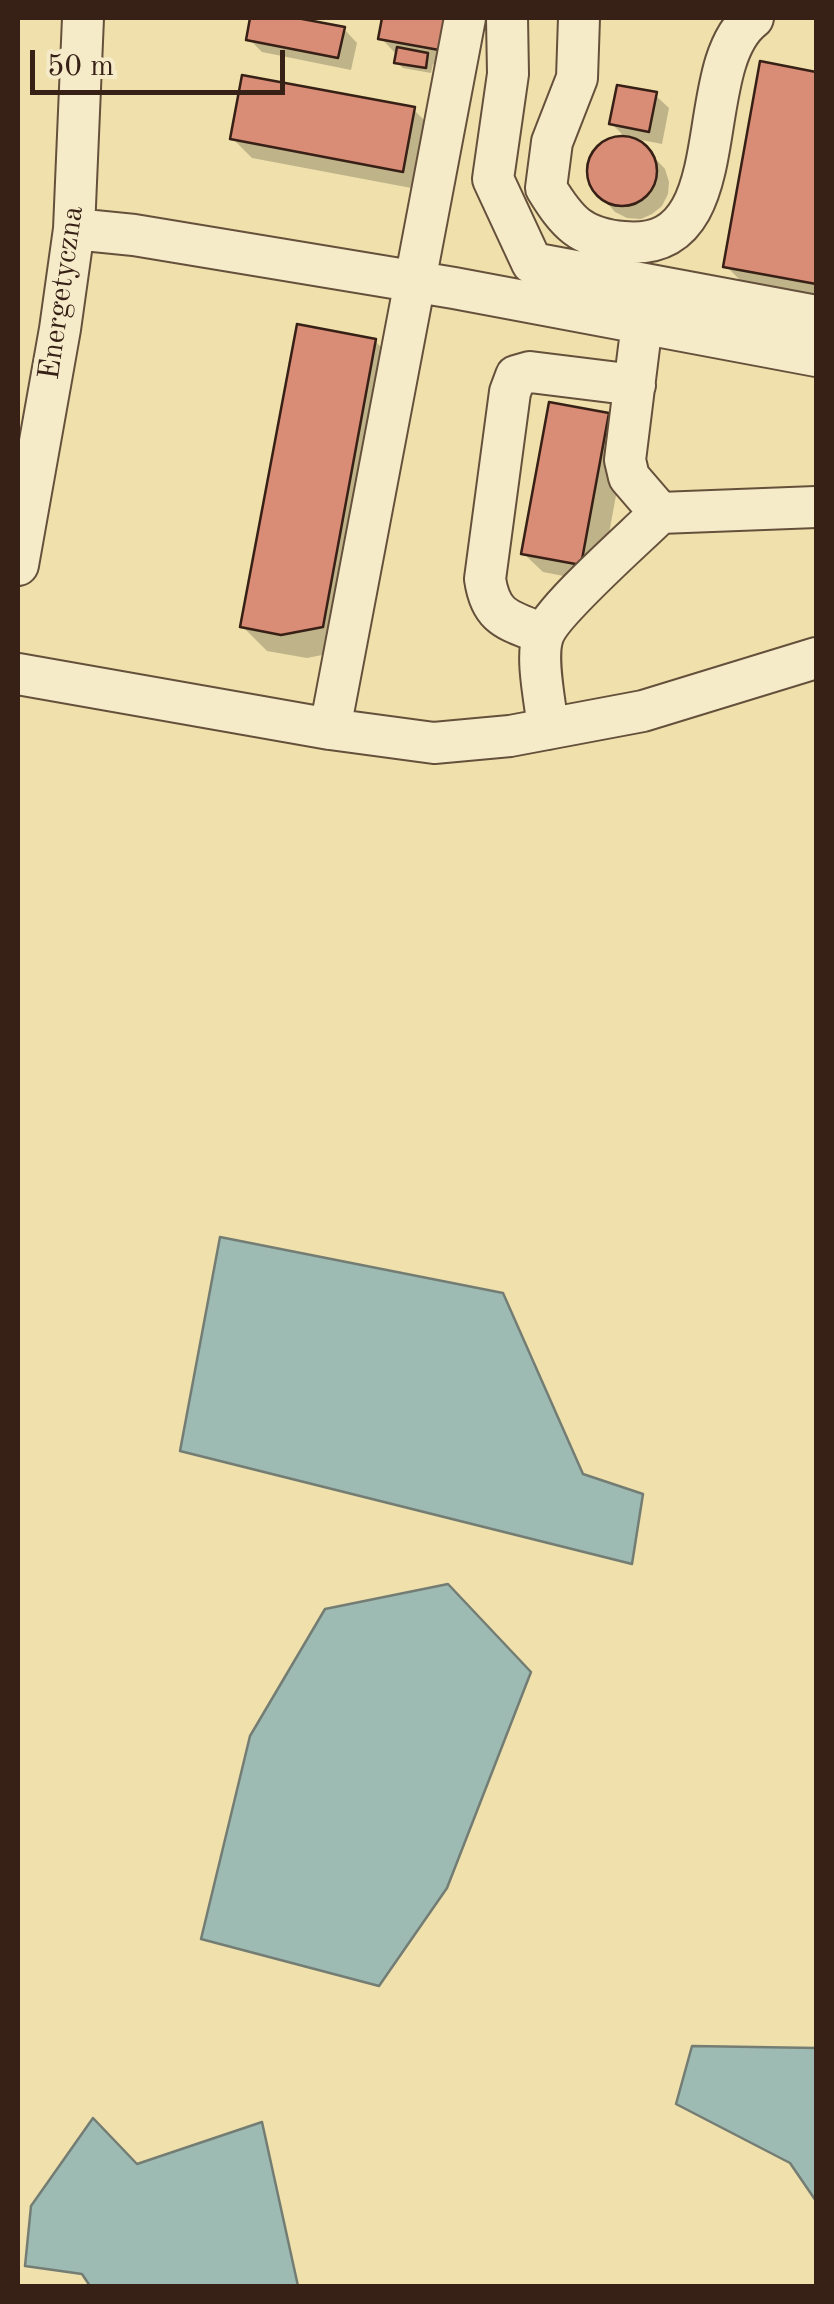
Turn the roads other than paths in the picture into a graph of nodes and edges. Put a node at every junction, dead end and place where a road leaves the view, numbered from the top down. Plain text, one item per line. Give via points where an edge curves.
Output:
1 (84, 18) edge
2 (464, 18) edge
3 (507, 18) edge
4 (528, 18) edge
5 (579, 18) edge
6 (602, 18) edge
7 (753, 18) edge
8 (508, 74) junction
9 (577, 78) junction
10 (74, 229) junction
11 (414, 282) junction
12 (816, 316) edge
13 (642, 323) junction
14 (816, 356) edge
15 (635, 386) junction
16 (816, 507) edge
17 (660, 513) junction
18 (18, 565) edge
19 (543, 634) junction
20 (816, 658) edge
21 (18, 674) edge
22 (330, 728) junction
23 (548, 729) junction

1 - 10 street, Energetyczna
2 - 11 street
3 - 8 street
4 - 8 street
5 - 9 street
6 - 9 street
7 - 9 street via 726,52 700,195 669,232 639,244 601,240 568,222 546,188 552,142
8 - 12 street via 493,180 532,263
10 - 11 street
10 - 18 street, Energetyczna
11 - 13 street
11 - 22 street
13 - 14 street
13 - 15 street
15 - 17 street via 625,460 629,477
15 - 19 street via 530,372 516,376 510,392 485,579 488,602 502,617
16 - 17 street
17 - 19 street
19 - 23 street
20 - 23 street via 643,711
21 - 22 street
22 - 23 street via 434,743

